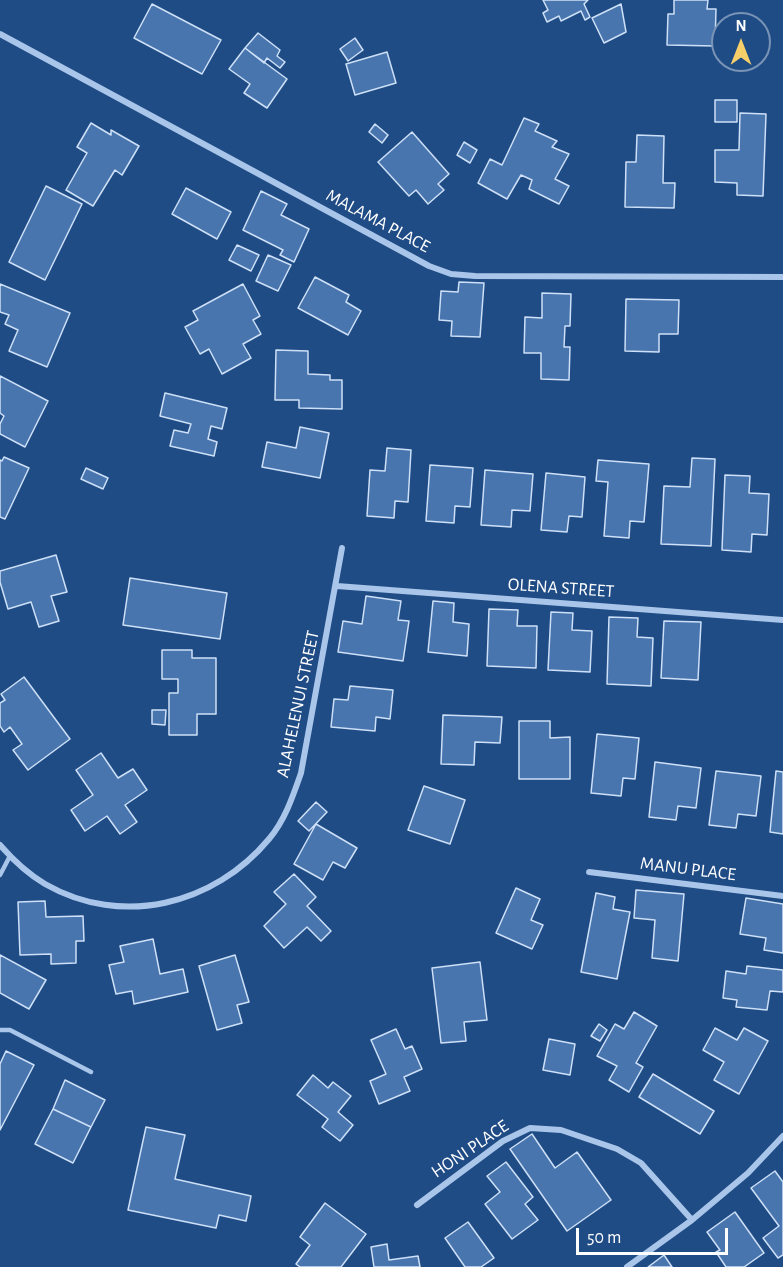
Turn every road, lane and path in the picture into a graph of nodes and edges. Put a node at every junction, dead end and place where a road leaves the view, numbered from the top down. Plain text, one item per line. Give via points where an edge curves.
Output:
1 (0, 34) edge
2 (783, 278) edge
3 (342, 548) dead end
4 (337, 586) junction
5 (783, 620) edge
6 (0, 845) edge
7 (10, 856) junction
8 (589, 872) dead end
9 (0, 875) edge
10 (783, 896) edge
11 (0, 1030) edge
12 (91, 1072) dead end
13 (783, 1136) edge
14 (417, 1205) dead end
15 (692, 1220) junction
16 (627, 1267) edge

1 - 2 street, MALAMA PLACE via 419,261 451,274
3 - 4 street, ALAHELENUI STREET
4 - 5 street, OLENA STREET
4 - 7 street, ALAHELENUI STREET via 301,773 289,807 271,837 246,864 217,885 184,899 149,906 113,906 78,898 45,884
6 - 7 street, ALAHELENUI STREET
7 - 9 lane
8 - 10 street, MANU PLACE
11 - 12 lane via 10,1030
13 - 15 street via 748,1173
14 - 15 street, HONI PLACE via 503,1141 530,1128 561,1130 617,1149 641,1163
15 - 16 street

